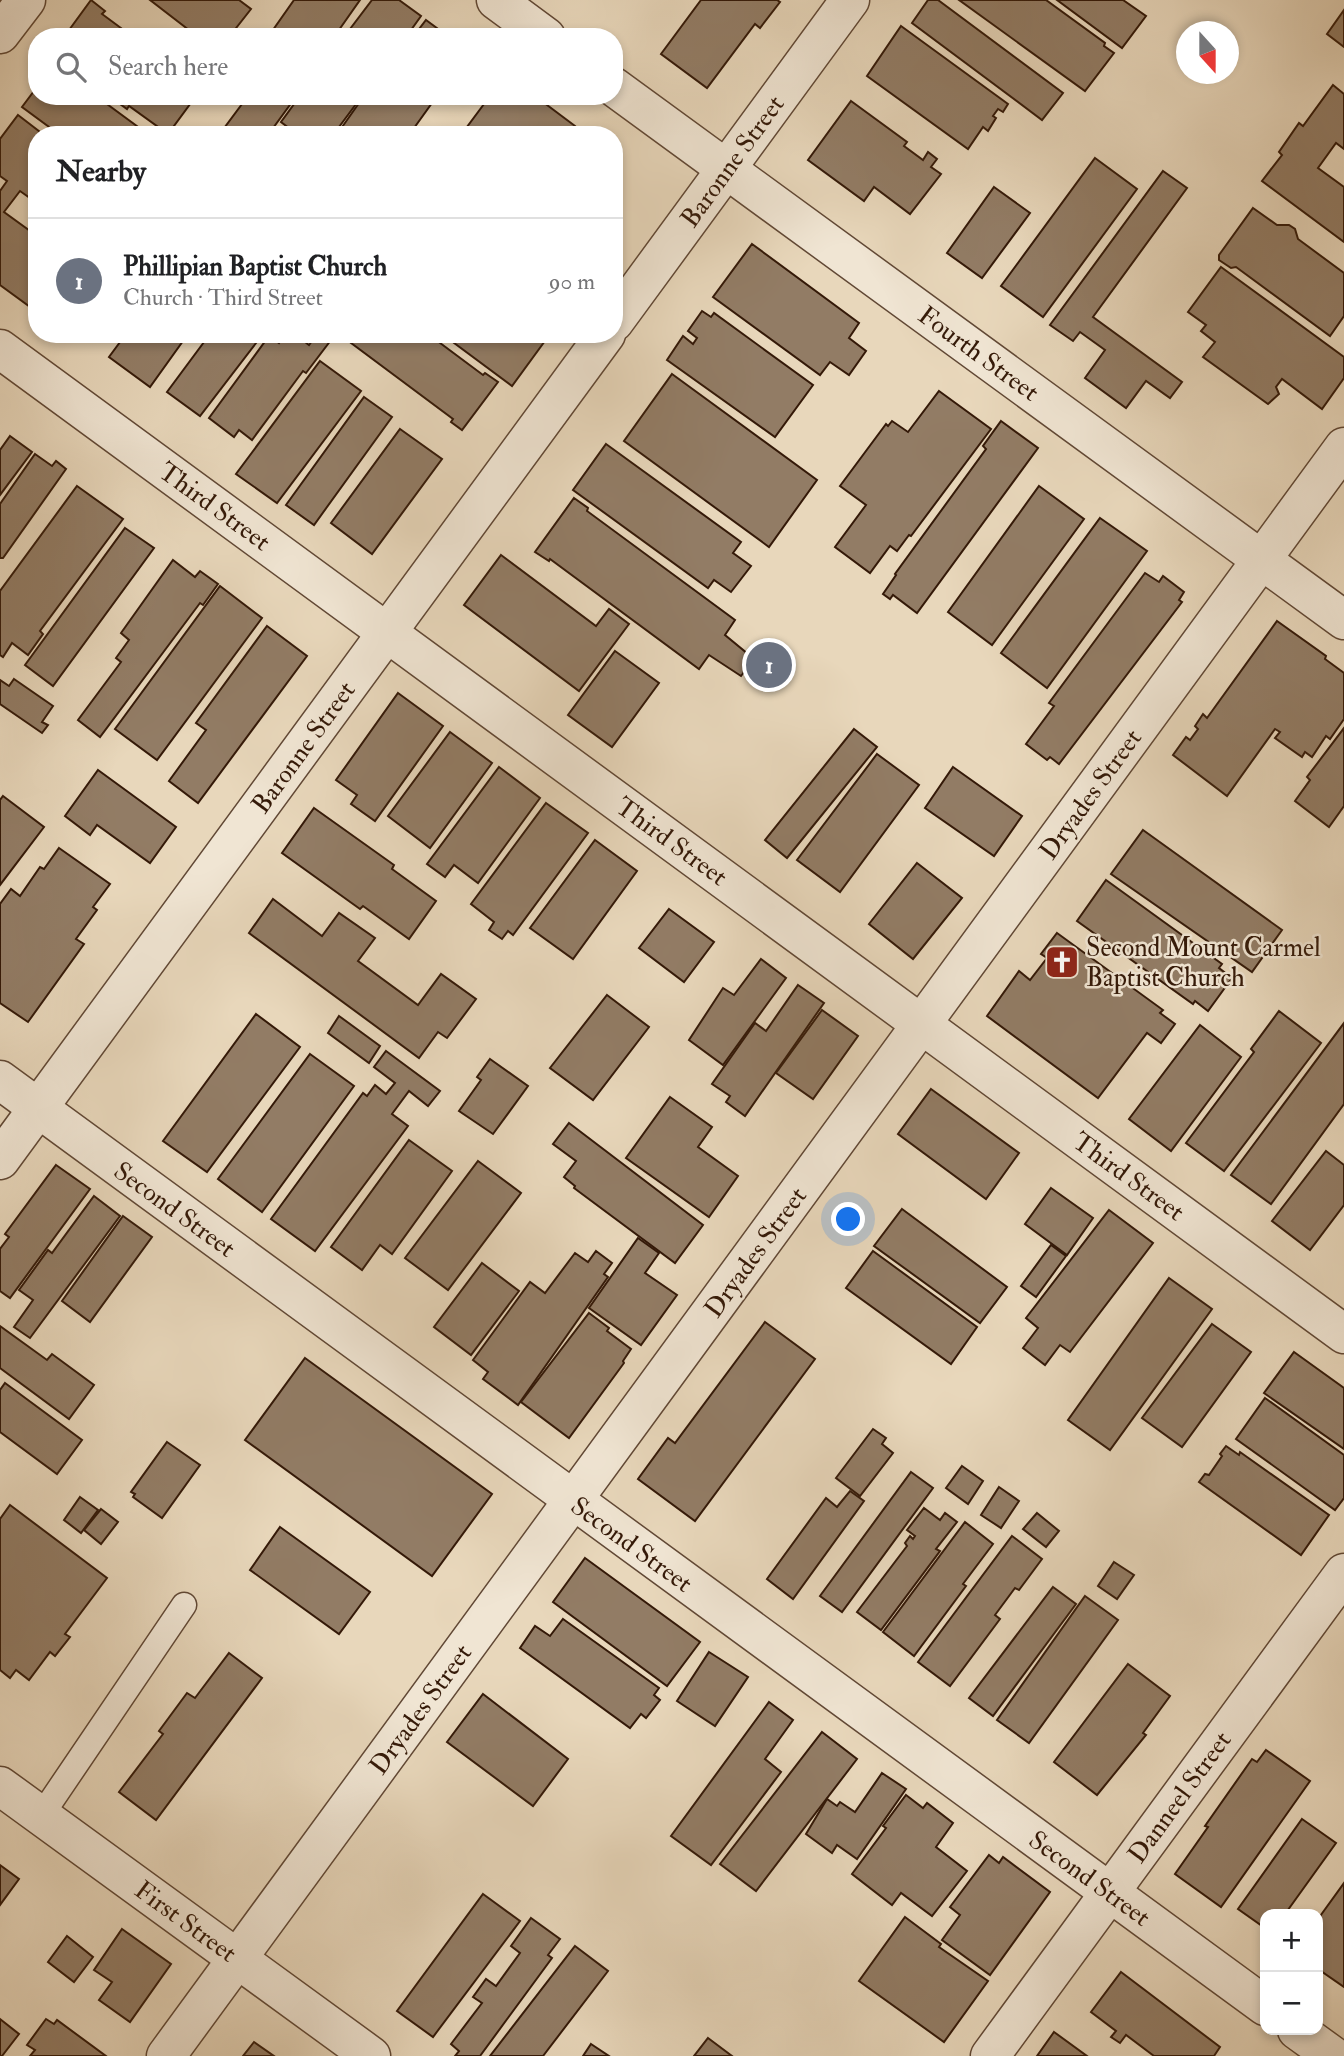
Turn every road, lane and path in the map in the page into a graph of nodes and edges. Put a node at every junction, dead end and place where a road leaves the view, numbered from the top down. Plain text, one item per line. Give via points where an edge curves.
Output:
1 (26, 0) edge
2 (496, 0) edge
3 (850, 0) edge
4 (534, 28) edge
5 (0, 34) edge
6 (623, 94) edge
7 (727, 169) junction
8 (623, 311) edge
9 (599, 343) edge
10 (0, 349) edge
11 (1344, 447) edge
12 (1262, 560) junction
13 (1344, 620) edge
14 (387, 632) junction
15 (922, 1024) junction
16 (0, 1080) edge
17 (38, 1108) junction
18 (0, 1160) edge
19 (1344, 1334) edge
20 (573, 1500) junction
21 (1344, 1573) edge
22 (184, 1605) dead end
23 (0, 1786) edge
24 (41, 1816) junction
25 (1110, 1892) junction
26 (237, 1959) junction
27 (1260, 2002) edge
28 (1304, 2035) edge
29 (166, 2056) edge
30 (371, 2056) edge
31 (990, 2056) edge
32 (1333, 2056) edge

1 - 5 street
2 - 4 street
3 - 7 street, Baronne Street
6 - 7 street, Fourth Street
7 - 8 street, Baronne Street
7 - 12 street, Fourth Street
9 - 14 street, Baronne Street
10 - 14 street, Third Street
11 - 12 street, Dryades Street
12 - 13 street, Fourth Street
12 - 15 street, Dryades Street
14 - 15 street, Third Street
14 - 17 street, Baronne Street
15 - 19 street, Third Street
15 - 20 street, Dryades Street
16 - 17 street, Second Street
17 - 18 street, Baronne Street
17 - 20 street, Second Street
20 - 25 street, Second Street
20 - 26 street, Dryades Street
21 - 25 street, Danneel Street
22 - 24 lane
23 - 24 street, First Street
24 - 26 street, First Street
25 - 27 street, Second Street
25 - 31 street, Danneel Street
26 - 29 street, Dryades Street
26 - 30 street, First Street
28 - 32 street

